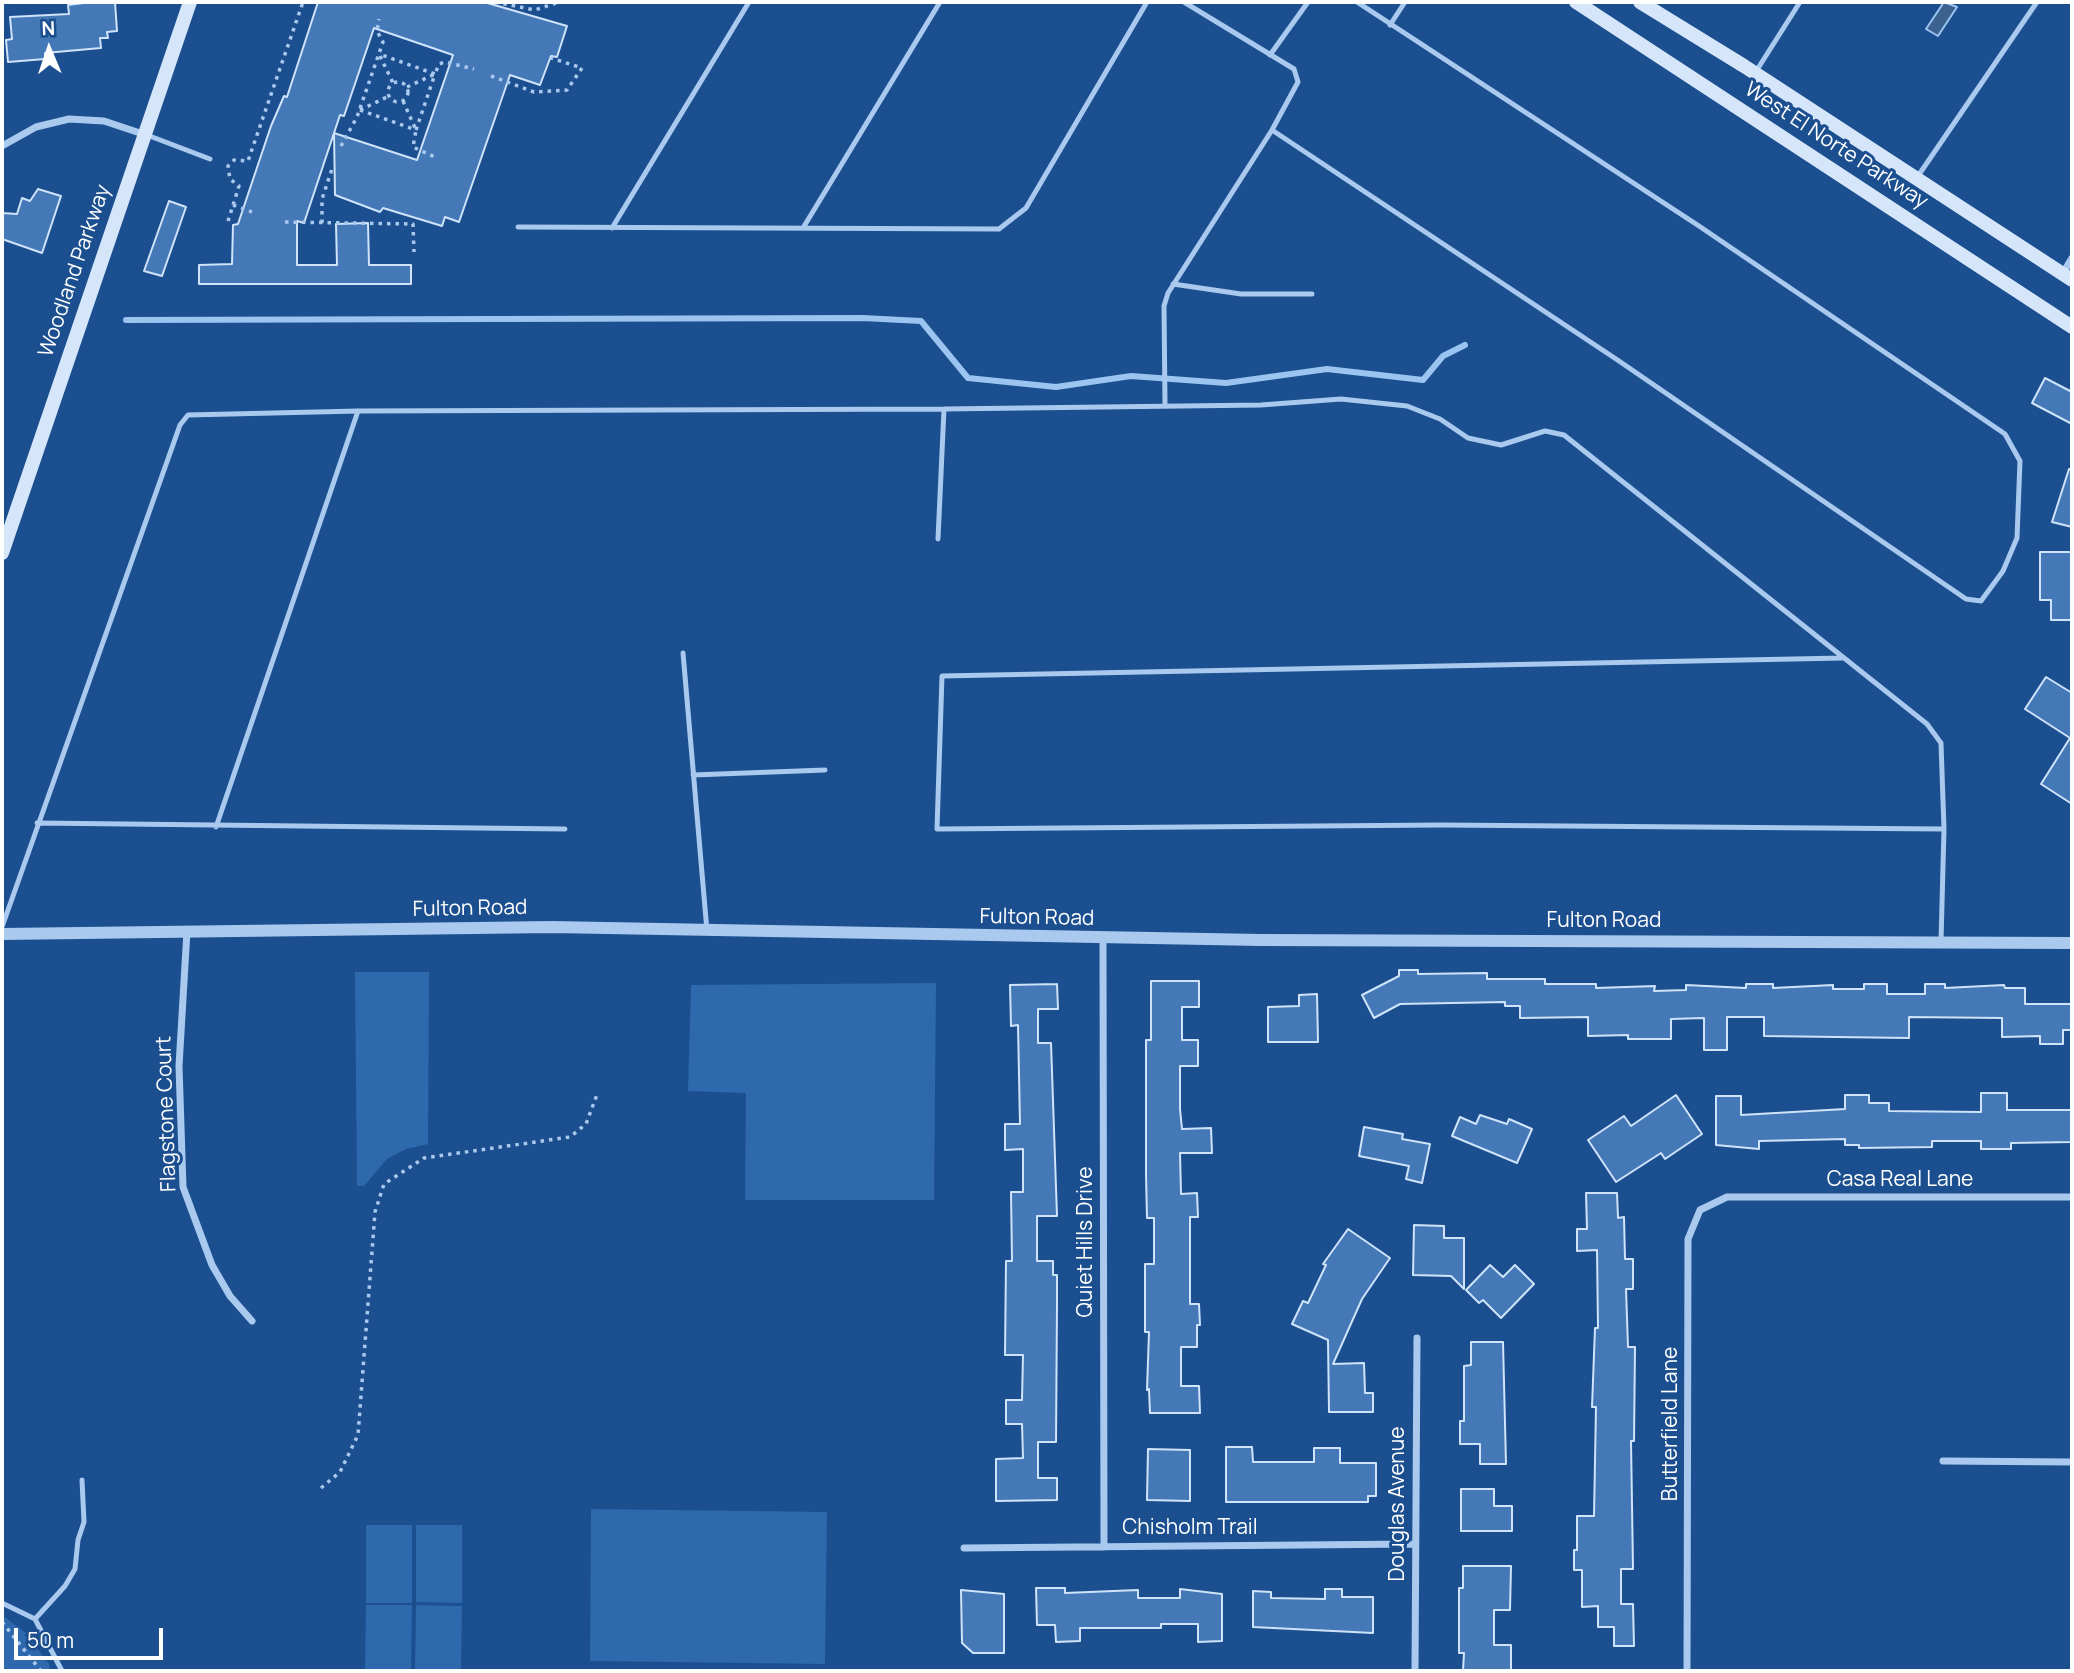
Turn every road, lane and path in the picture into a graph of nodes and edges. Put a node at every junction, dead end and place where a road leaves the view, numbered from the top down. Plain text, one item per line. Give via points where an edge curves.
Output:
1 (190, 2) edge
2 (303, 2) edge
3 (495, 2) edge
4 (559, 2) edge
5 (749, 2) edge
6 (940, 2) edge
7 (1147, 2) edge
8 (1184, 2) edge
9 (1308, 2) edge
10 (1357, 2) edge
11 (1405, 2) edge
12 (1576, 2) edge
13 (1640, 2) edge
14 (1800, 2) edge
15 (2037, 2) edge
16 (379, 19) dead end
17 (1390, 24) junction
18 (379, 54) junction
19 (1270, 55) junction
20 (551, 58) dead end
21 (474, 69) dead end
22 (1755, 72) junction
23 (435, 74) junction
24 (492, 76) dead end
25 (394, 84) junction
26 (407, 87) junction
27 (389, 96) junction
28 (403, 101) junction
29 (360, 110) junction
30 (416, 130) junction
31 (1272, 130) junction
32 (143, 134) junction
33 (2, 146) edge
34 (341, 146) dead end
35 (437, 158) dead end
36 (210, 159) dead end
37 (332, 169) dead end
38 (1916, 179) junction
39 (233, 205) junction
40 (252, 212) dead end
41 (228, 221) dead end
42 (285, 222) dead end
43 (322, 223) junction
44 (518, 227) dead end
45 (612, 228) junction
46 (803, 228) junction
47 (414, 252) dead end
48 (2072, 258) edge
49 (2067, 277) edge
50 (1173, 284) junction
51 (1312, 294) dead end
52 (2072, 327) edge
53 (1165, 404) junction
54 (944, 409) junction
55 (358, 411) junction
56 (938, 539) dead end
57 (2, 553) edge
58 (683, 653) dead end
59 (1844, 658) junction
60 (825, 770) dead end
61 (693, 775) junction
62 (37, 823) junction
63 (216, 827) junction
64 (565, 829) dead end
65 (1944, 829) junction
66 (2, 927) edge
67 (187, 930) junction
68 (707, 931) junction
69 (2, 934) edge
70 (1103, 938) junction
71 (1941, 941) junction
72 (2072, 943) edge
73 (598, 1092) dead end
74 (1727, 1197) joint
75 (2072, 1197) edge
76 (252, 1321) dead end
77 (1417, 1338) dead end
78 (1943, 1461) dead end
79 (2072, 1462) edge
80 (82, 1480) dead end
81 (321, 1488) dead end
82 (1415, 1544) junction
83 (1104, 1547) junction
84 (964, 1548) dead end
85 (2, 1603) edge
86 (35, 1619) junction
87 (2, 1622) edge
88 (41, 1671) edge
89 (62, 1671) edge
90 (1415, 1671) edge
91 (1687, 1671) edge

1 - 32 main road, Woodland Parkway
2 - 39 path via 248,161 234,160 228,166 229,179 240,186
3 - 4 path via 535,10
5 - 45 lane
6 - 46 lane
7 - 46 lane via 1026,208 999,229
8 - 19 lane
9 - 19 lane
10 - 17 lane
11 - 17 lane
12 - 52 main road, West El Norte Parkway
13 - 22 main road, West El Norte Parkway
14 - 22 lane
15 - 38 lane
16 - 18 path via 377,32 383,42
17 - 31 lane via 2005,434 2020,461 2017,538 2003,571 1981,601 1965,599 1619,360
18 - 23 path
18 - 25 path
18 - 29 path
19 - 31 lane via 1294,69 1298,82
20 - 24 path via 582,68 567,90 534,92
21 - 23 path via 445,62
22 - 38 main road, West El Norte Parkway
23 - 26 path
23 - 30 path
25 - 26 path
25 - 27 path
26 - 28 path
27 - 28 path
27 - 29 path
28 - 30 path
29 - 30 path
29 - 34 path
30 - 35 path via 413,147
31 - 50 lane
32 - 33 street via 104,121 69,119 36,127
32 - 36 lane
32 - 57 main road, Woodland Parkway
37 - 43 path via 322,199
38 - 49 main road, West El Norte Parkway
39 - 40 path
39 - 41 path
42 - 43 path
43 - 47 path via 413,224
44 - 45 lane
45 - 46 lane
48 - 49 street
50 - 51 lane via 1241,295
50 - 53 lane via 1164,306
53 - 54 lane
53 - 59 lane via 1261,405 1341,399 1408,406 1440,419 1468,438 1501,444 1545,431 1564,435
54 - 55 lane
54 - 56 lane
55 - 62 lane via 188,415 180,425
55 - 63 lane
58 - 61 lane
59 - 65 lane via 1927,724 1941,743
59 - 65 lane via 942,676 937,830 1441,825
60 - 61 lane
61 - 68 lane
62 - 63 lane
62 - 66 lane
63 - 64 lane
65 - 71 lane
67 - 68 street, Fulton Road via 552,927
67 - 69 street, Fulton Road
67 - 76 street, Flagstone Court via 179,1066 183,1187 212,1265
68 - 70 street, Fulton Road
70 - 71 street, Fulton Road
70 - 83 street, Quiet Hills Drive
71 - 72 street, Fulton Road
73 - 81 path via 586,1124 570,1137 424,1158 384,1184 376,1212 358,1435 340,1472
74 - 75 street, Casa Real Lane
74 - 91 street, Butterfield Lane via 1699,1210 1688,1239
77 - 82 street, Douglas Avenue
78 - 79 street
80 - 86 lane via 84,1521 75,1569
82 - 83 street, Chisholm Trail
82 - 90 street, Douglas Avenue
83 - 84 street, Chisholm Trail
85 - 86 lane
86 - 89 lane
87 - 88 path

